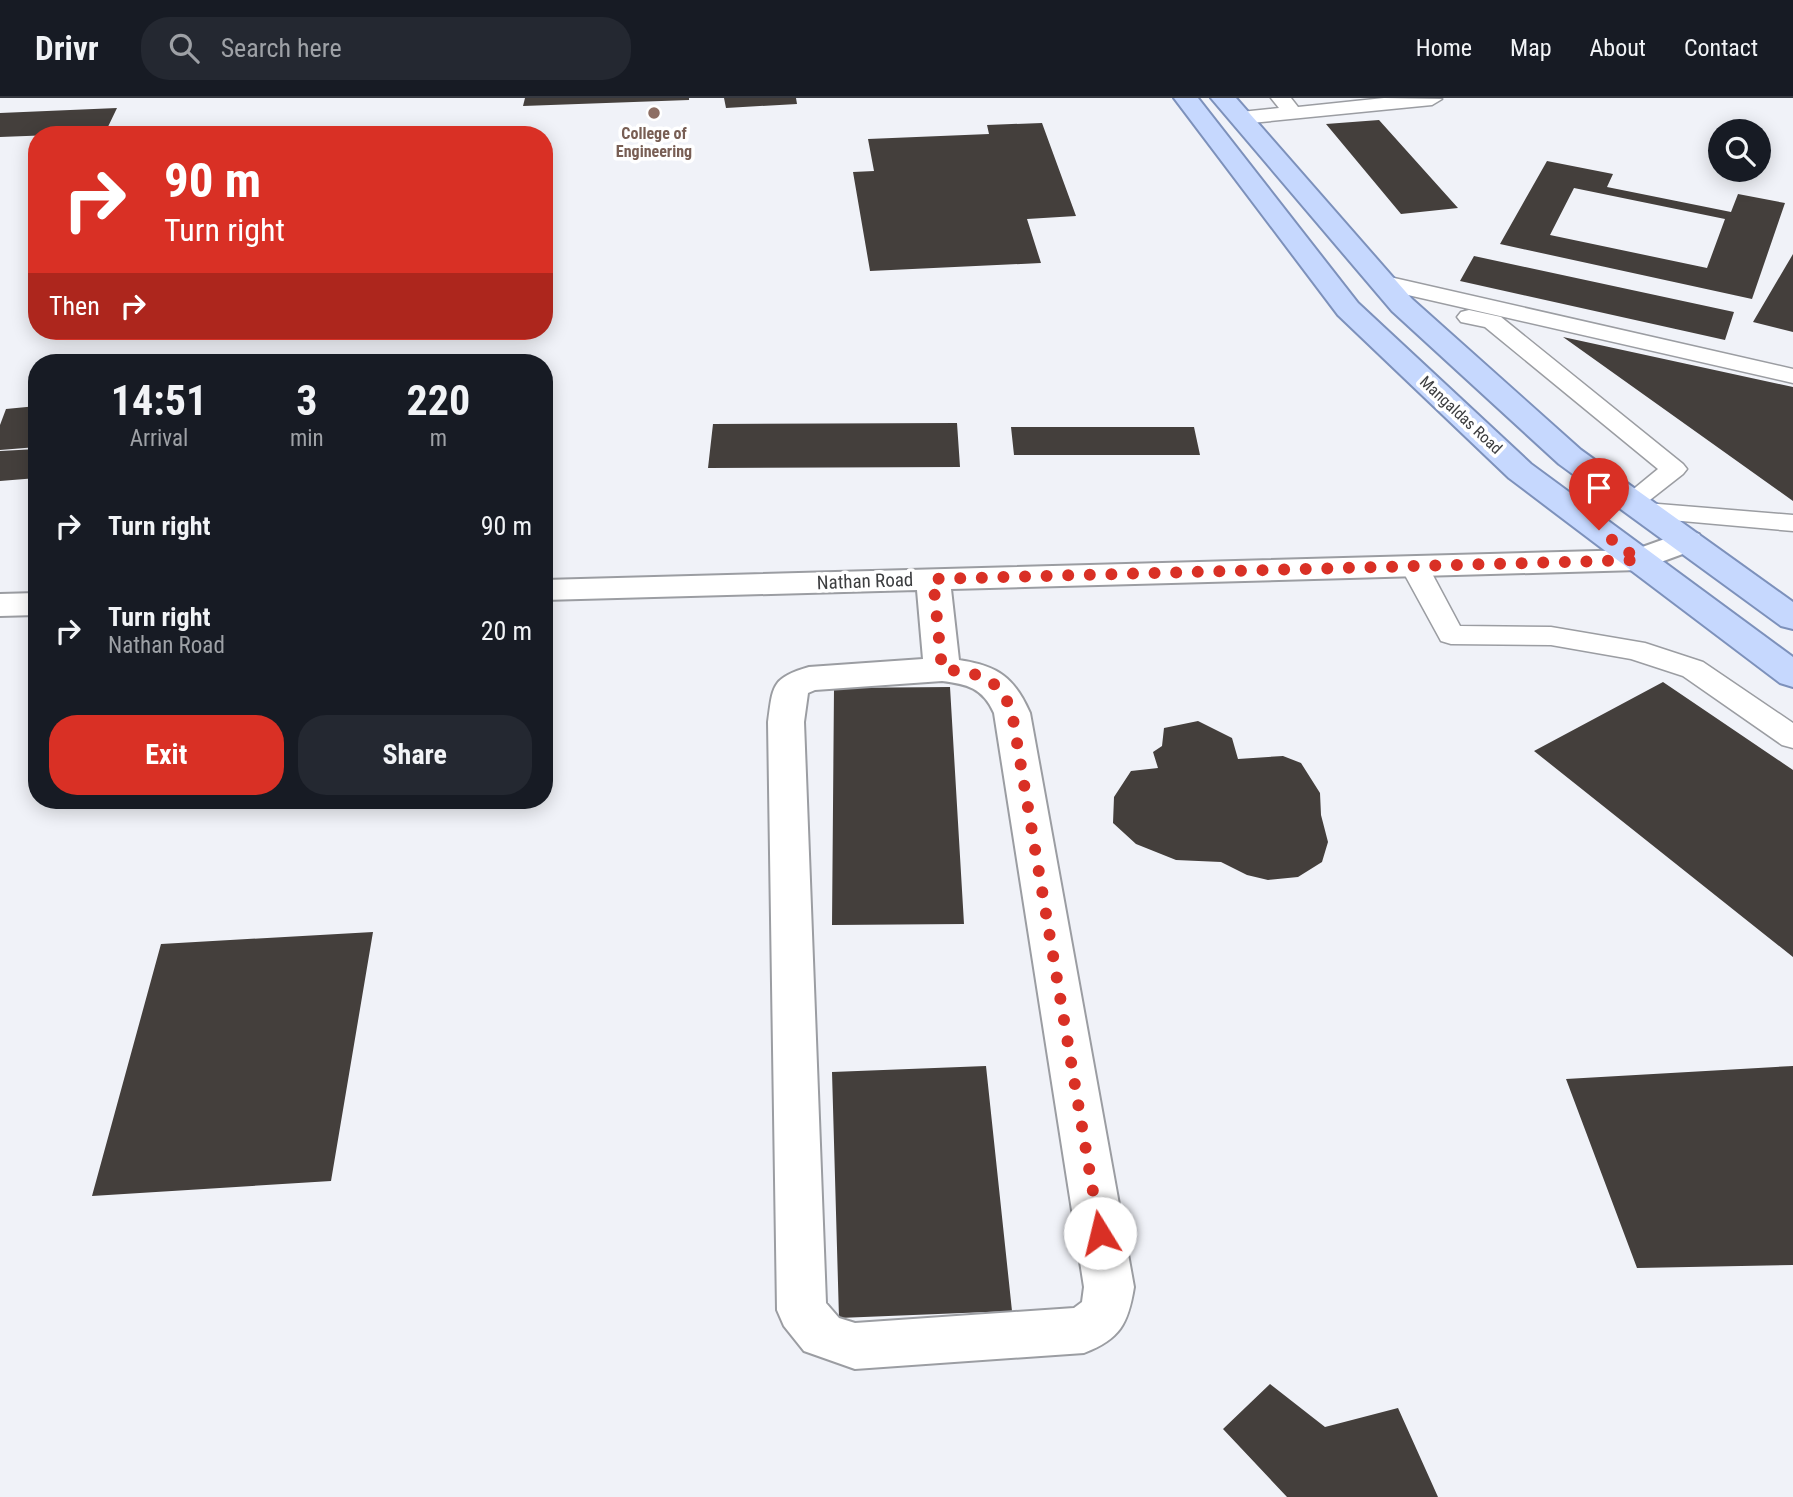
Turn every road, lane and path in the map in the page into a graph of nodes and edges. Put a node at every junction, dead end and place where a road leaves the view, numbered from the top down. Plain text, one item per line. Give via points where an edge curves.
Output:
1 (1186, 98) edge
2 (1432, 99) edge
3 (1287, 106) edge
4 (1232, 108) edge
5 (1381, 282) junction
6 (1402, 304) junction
7 (1793, 376) edge
8 (1639, 506) junction
9 (1793, 523) edge
10 (1687, 541) junction
11 (1639, 560) junction
12 (1413, 566) junction
13 (933, 579) junction
14 (553, 590) edge
15 (28, 604) edge
16 (0, 605) edge
17 (1793, 618) edge
18 (942, 669) junction
19 (1793, 675) edge
20 (1793, 738) edge

1 - 11 main road, Mangaldas Road via 1348,309 1520,471
2 - 3 lane
3 - 4 lane
4 - 5 main road
5 - 6 main road
5 - 7 lane
6 - 8 main road via 1570,457
6 - 8 lane via 1493,322 1674,469
8 - 9 lane
8 - 10 main road
10 - 11 street, Nathan Road
10 - 17 main road
11 - 12 street, Nathan Road
11 - 19 main road, Mangaldas Road
12 - 13 street, Nathan Road
12 - 20 lane via 1451,635 1551,636 1635,650 1693,669
13 - 14 street, Nathan Road
13 - 18 street
15 - 16 street
18 - 18 street via 975,673 995,684 1012,713 1109,1287 1105,1313 1084,1330 855,1346 822,1335 802,1310 786,722 791,687 808,679

